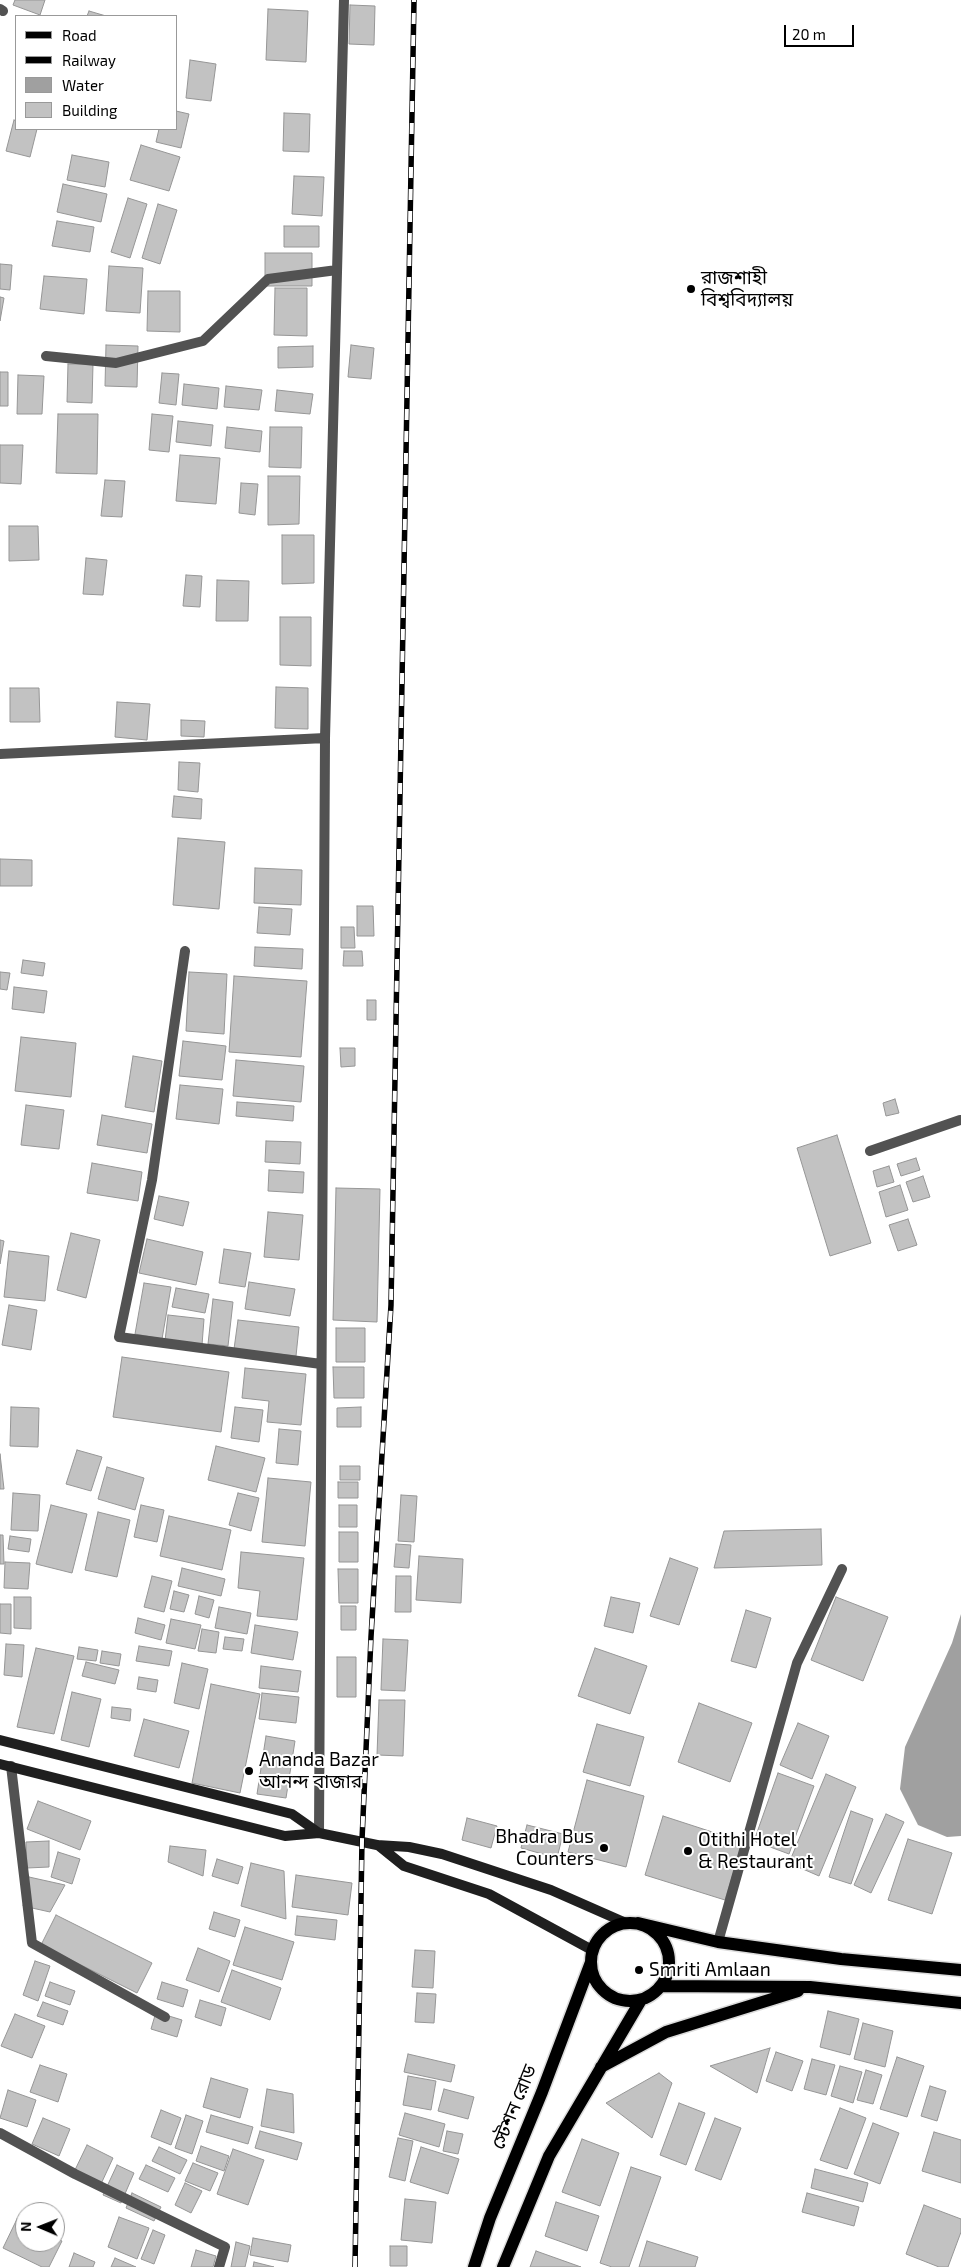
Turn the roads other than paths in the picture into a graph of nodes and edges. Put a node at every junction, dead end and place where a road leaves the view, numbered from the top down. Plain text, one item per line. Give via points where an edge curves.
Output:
1 (344, 0) edge
2 (336, 270) junction
3 (46, 356) dead end
4 (325, 738) junction
5 (0, 754) edge
6 (185, 950) dead end
7 (961, 1121) edge
8 (870, 1151) dead end
9 (321, 1364) junction
10 (842, 1569) dead end
11 (0, 1740) edge
12 (0, 1764) edge
13 (11, 1766) junction
14 (319, 1833) junction
15 (377, 1845) junction
16 (632, 1923) junction
17 (718, 1942) junction
18 (591, 1956) junction
19 (961, 1970) edge
20 (661, 1986) junction
21 (810, 1987) junction
22 (641, 2000) junction
23 (961, 2004) edge
24 (165, 2018) dead end
25 (600, 2067) junction
26 (0, 2133) edge
27 (220, 2267) edge
28 (474, 2267) edge
29 (503, 2267) edge

1 - 2 street
2 - 3 street via 268,279 204,341 116,363
2 - 4 street
4 - 5 street
4 - 9 street
6 - 9 street via 152,1180 119,1337
7 - 8 street
9 - 14 street
10 - 17 street via 797,1663
11 - 14 main road via 292,1814
12 - 13 main road
13 - 14 main road via 285,1836
13 - 24 street via 32,1943
14 - 15 main road
15 - 16 main road via 442,1854 551,1890
15 - 18 main road via 404,1866 489,1894
16 - 17 main road
16 - 18 main road via 618,1924 605,1931
16 - 20 main road via 651,1928 667,1949 669,1962
17 - 19 main road via 841,1959
18 - 22 main road via 598,1985 610,1996
18 - 28 main road, স্টেশন রোড
20 - 21 main road
20 - 22 main road
21 - 23 main road
21 - 25 main road via 666,2032
22 - 25 main road
25 - 29 main road via 549,2156
26 - 27 street via 75,2174 225,2247

